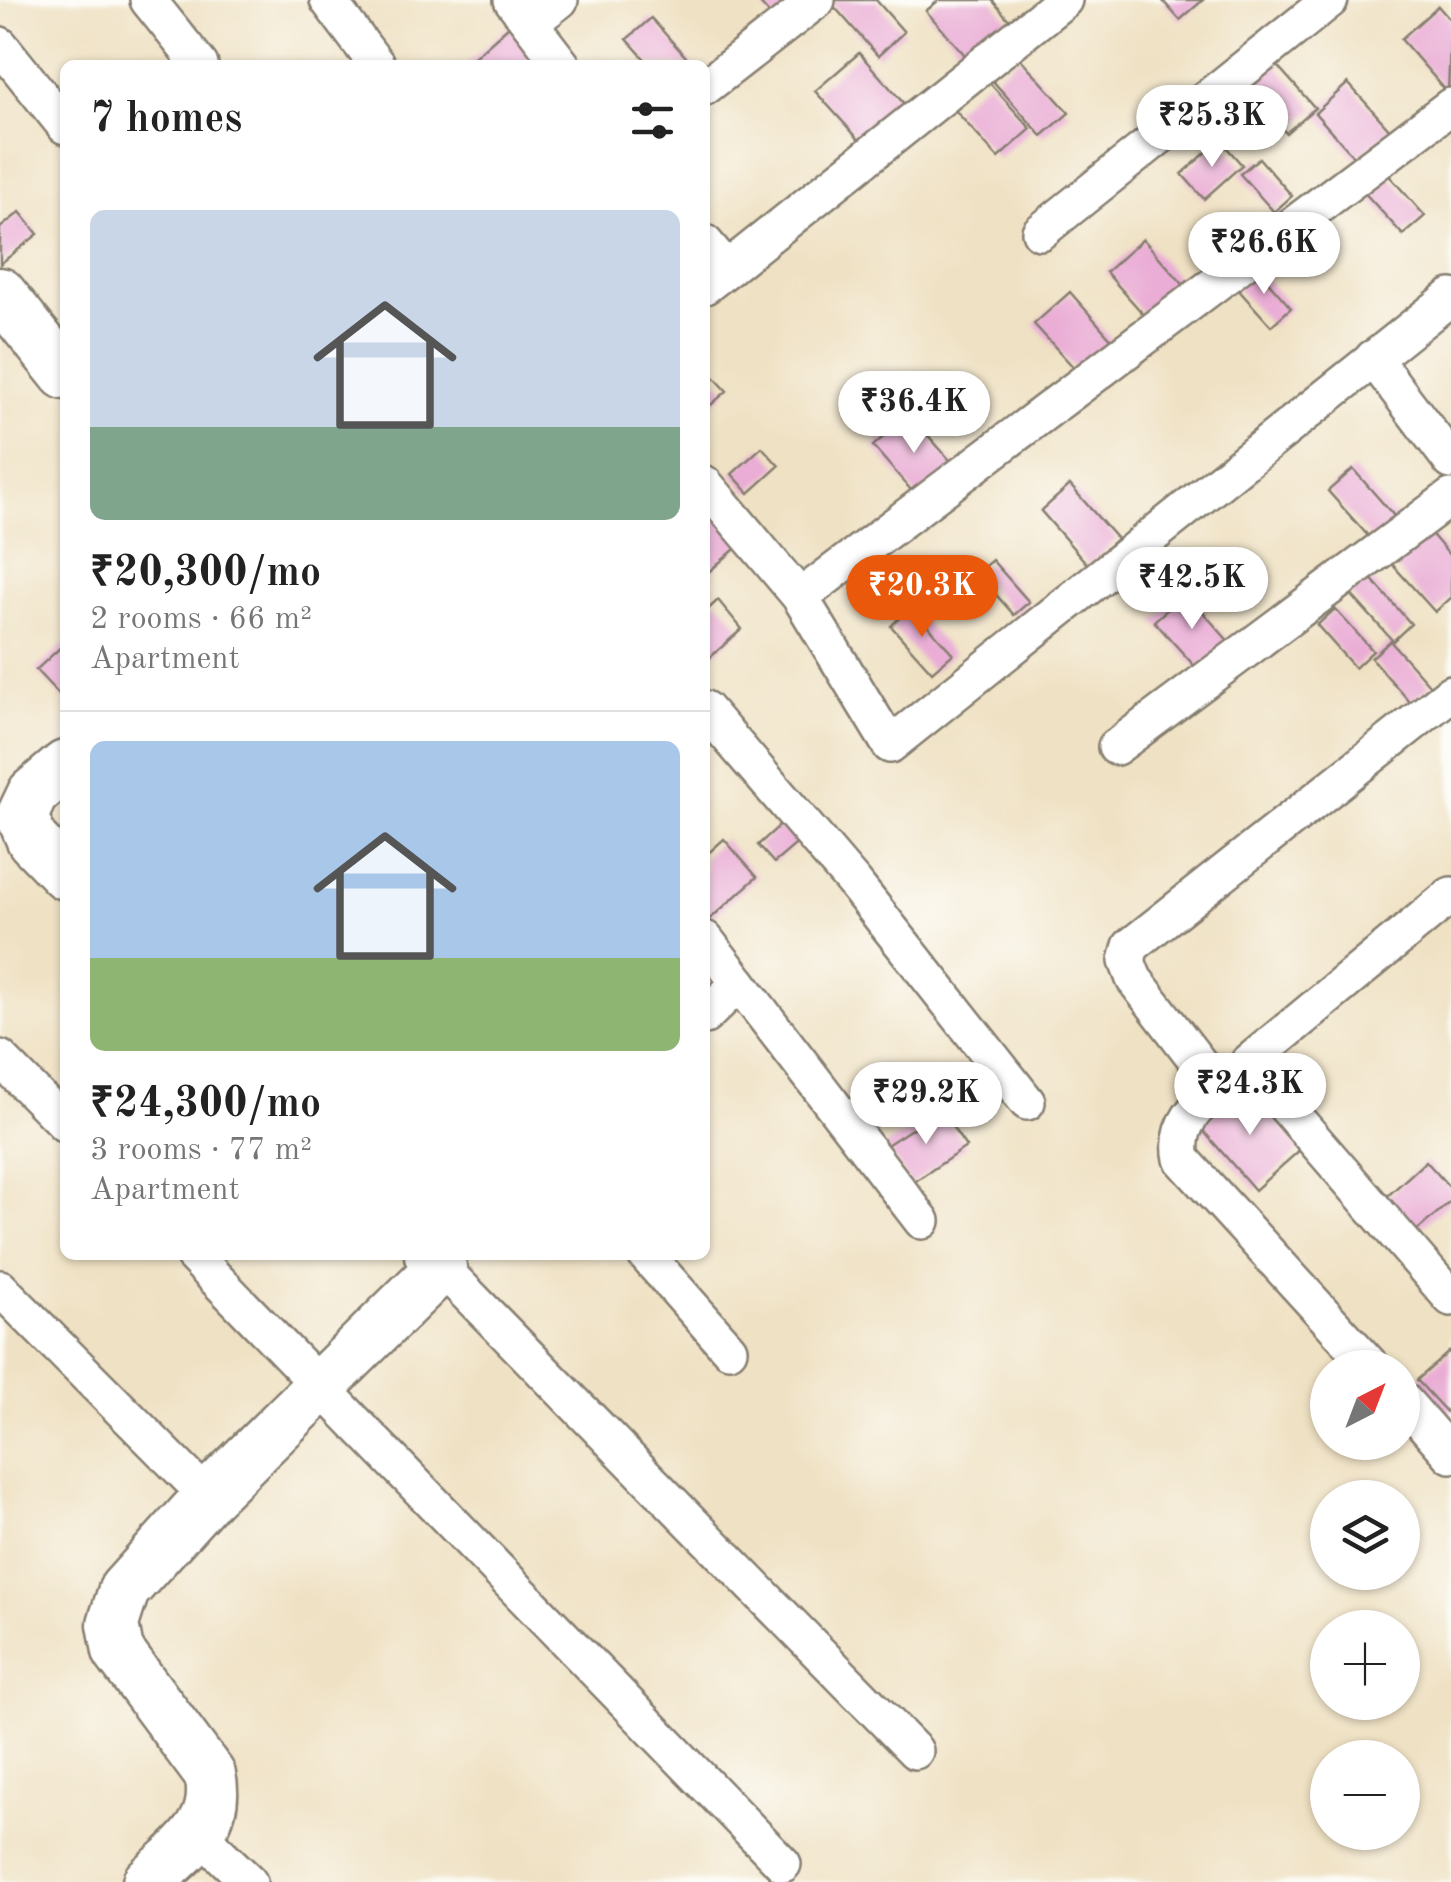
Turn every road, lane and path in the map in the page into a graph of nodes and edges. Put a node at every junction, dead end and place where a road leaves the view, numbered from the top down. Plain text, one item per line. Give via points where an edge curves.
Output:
1 (148, 0) edge
2 (328, 0) edge
3 (560, 0) edge
4 (817, 0) edge
5 (1064, 0) edge
6 (1330, 0) edge
7 (521, 11) edge
8 (0, 45) edge
9 (196, 60) edge
10 (373, 60) edge
11 (558, 60) edge
12 (710, 83) edge
13 (1451, 106) edge
14 (60, 120) edge
15 (1040, 232) dead end
16 (712, 266) edge
17 (0, 293) edge
18 (1451, 298) edge
19 (1373, 358) junction
20 (60, 368) edge
21 (1451, 461) edge
22 (710, 490) edge
23 (1451, 496) edge
24 (800, 597) junction
25 (1451, 692) edge
26 (710, 715) edge
27 (1116, 748) dead end
28 (60, 770) edge
29 (60, 869) edge
30 (1451, 895) edge
31 (710, 945) edge
32 (739, 983) junction
33 (710, 1011) edge
34 (0, 1058) edge
35 (1248, 1063) junction
36 (1219, 1089) junction
37 (1027, 1102) dead end
38 (60, 1119) edge
39 (922, 1222) dead end
40 (198, 1260) edge
41 (650, 1260) edge
42 (435, 1261) edge
43 (0, 1288) edge
44 (1451, 1298) edge
45 (729, 1349) dead end
46 (1357, 1350) edge
47 (321, 1386) junction
48 (1420, 1419) edge
49 (1451, 1455) edge
50 (208, 1498) junction
51 (915, 1751) dead end
52 (198, 1834) junction
53 (783, 1864) dead end
54 (148, 1882) edge
55 (249, 1882) edge

1 - 9 street
2 - 10 street
3 - 7 street
4 - 12 street
5 - 16 street
6 - 15 street
7 - 11 street
8 - 14 street
13 - 24 street
17 - 20 street
18 - 19 street
19 - 21 street
19 - 24 street via 890,744
22 - 24 street
23 - 27 street
25 - 36 street via 1131,946 1134,979
26 - 37 street via 855,884
28 - 29 street via 33,794 22,816 32,840
30 - 35 street
31 - 32 street
32 - 33 street
32 - 39 street
34 - 38 street
35 - 36 street
35 - 44 street
36 - 46 street via 1182,1125 1182,1159
40 - 47 street
41 - 45 street
42 - 47 street
42 - 51 street
43 - 50 street
47 - 50 street
47 - 53 street
48 - 49 street
50 - 52 street via 124,1590 113,1624 118,1651 210,1774 216,1798
52 - 54 street
52 - 55 street

